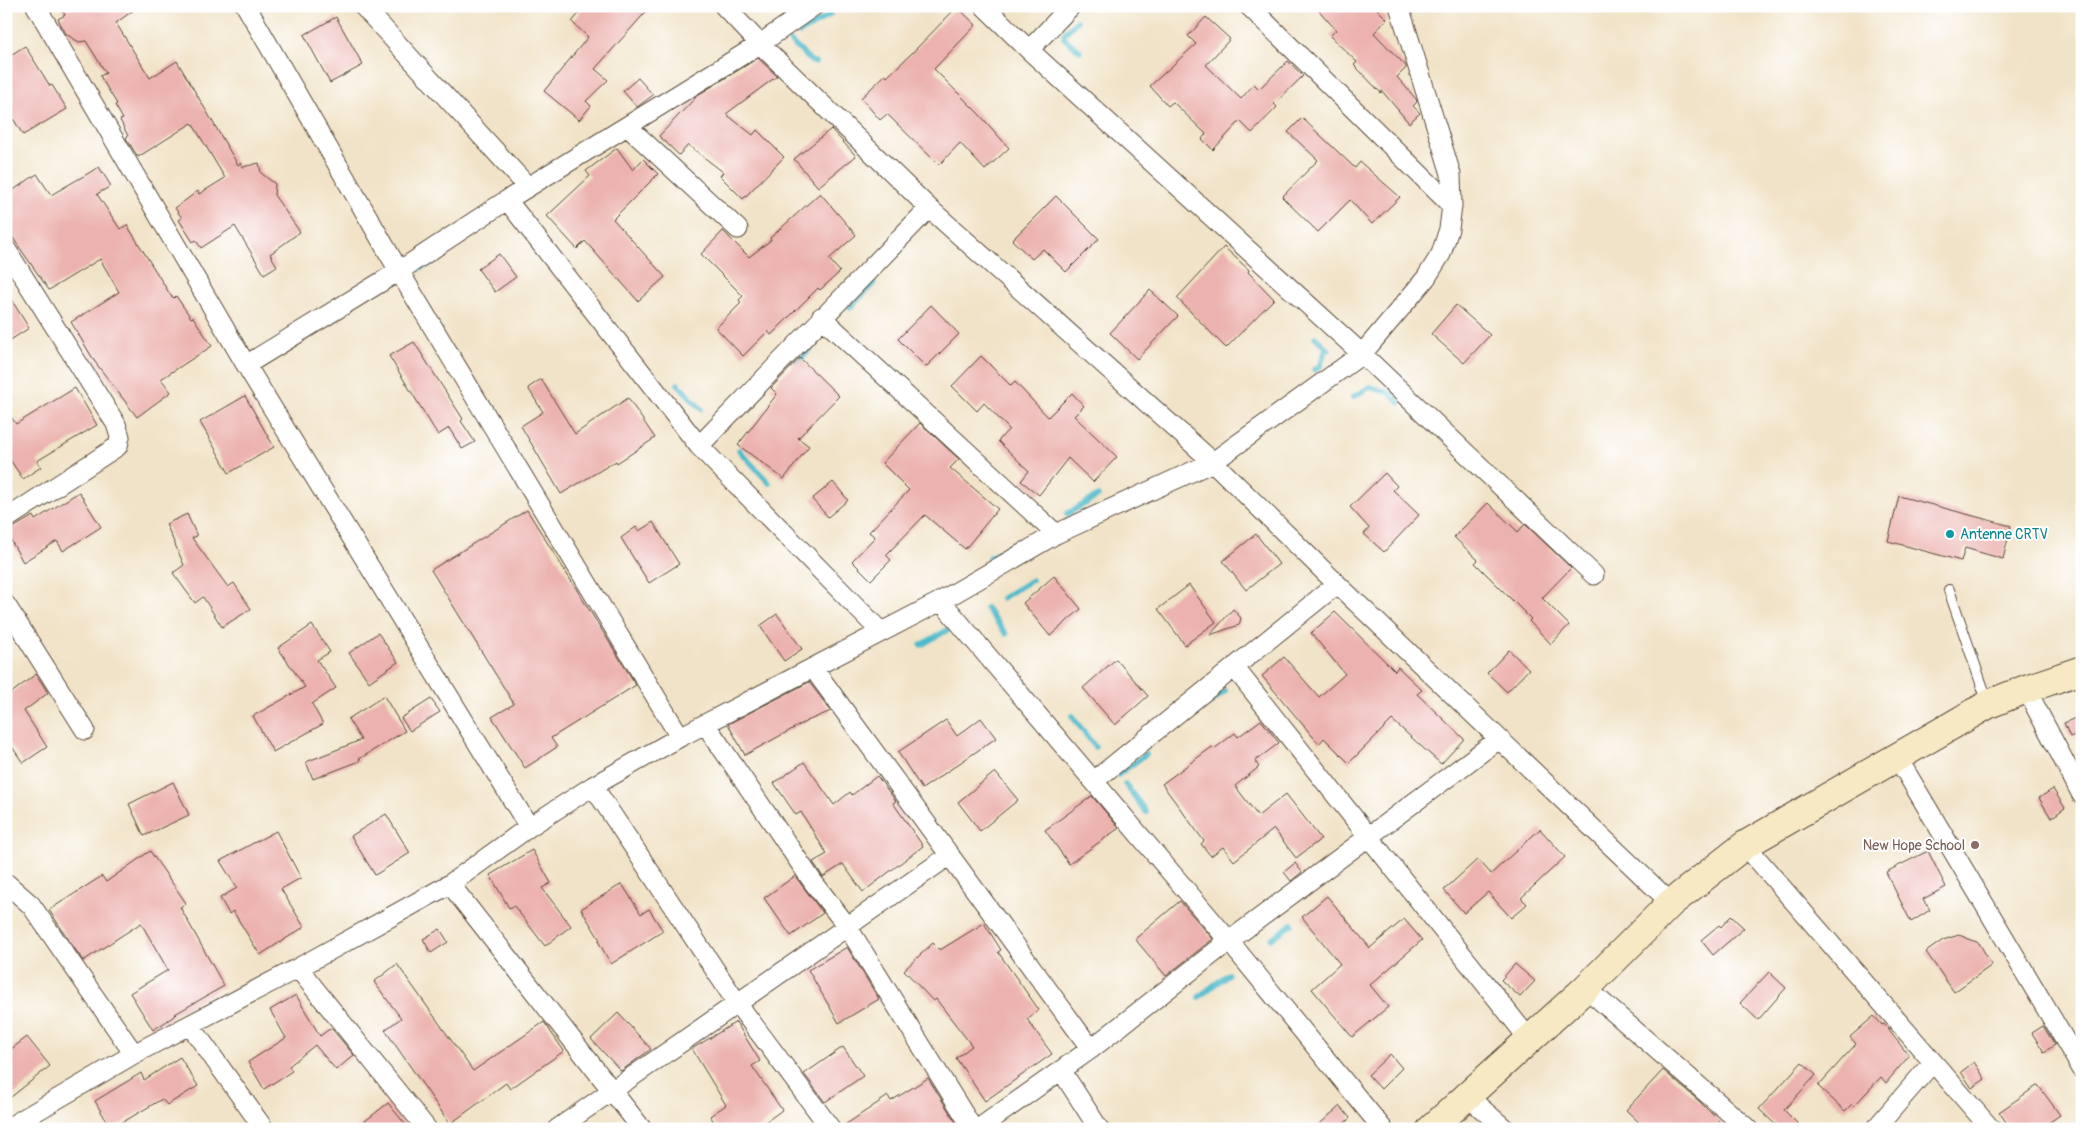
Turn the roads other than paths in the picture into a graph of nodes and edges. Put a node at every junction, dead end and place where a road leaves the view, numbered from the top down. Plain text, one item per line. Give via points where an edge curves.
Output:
1 (36, 6) edge
2 (246, 6) edge
3 (363, 6) edge
4 (724, 6) edge
5 (814, 6) edge
6 (984, 6) edge
7 (1071, 6) edge
8 (1249, 6) edge
9 (1399, 6) edge
10 (760, 44) junction
11 (1029, 50) junction
12 (627, 126) junction
13 (528, 187) junction
14 (507, 200) junction
15 (1452, 206) junction
16 (929, 208) junction
17 (738, 229) dead end
18 (6, 249) edge
19 (399, 271) junction
20 (821, 317) junction
21 (1362, 354) junction
22 (246, 365) junction
23 (699, 446) junction
24 (1213, 462) junction
25 (6, 519) edge
26 (1056, 534) junction
27 (1594, 575) dead end
28 (1337, 584) junction
29 (1948, 590) dead end
30 (941, 601) junction
31 (6, 605) edge
32 (881, 632) junction
33 (1234, 667) junction
34 (813, 668) junction
35 (2082, 670) edge
36 (2026, 689) junction
37 (1989, 704) junction
38 (706, 725) junction
39 (85, 730) dead end
40 (680, 737) junction
41 (1499, 739) junction
42 (1897, 757) junction
43 (1094, 781) junction
44 (593, 786) junction
45 (2082, 795) edge
46 (529, 827) junction
47 (1368, 837) junction
48 (1745, 845) junction
49 (950, 855) junction
50 (6, 884) edge
51 (450, 884) junction
52 (1671, 903) junction
53 (847, 926) junction
54 (1229, 941) junction
55 (298, 968) junction
56 (1586, 988) junction
57 (737, 1003) junction
58 (190, 1025) junction
59 (1529, 1039) junction
60 (1091, 1048) junction
61 (134, 1054) junction
62 (1933, 1062) junction
63 (2082, 1069) edge
64 (1061, 1070) junction
65 (612, 1091) junction
66 (1467, 1096) junction
67 (6, 1129) edge
68 (264, 1129) edge
69 (427, 1129) edge
70 (557, 1129) edge
71 (642, 1129) edge
72 (831, 1129) edge
73 (973, 1129) edge
74 (978, 1129) edge
75 (1099, 1129) edge
76 (1383, 1129) edge
77 (1431, 1129) edge
78 (1505, 1129) edge
79 (1748, 1129) edge
80 (1875, 1129) edge
81 (1991, 1129) edge

1 - 22 street
2 - 19 street
3 - 13 street
4 - 10 street
5 - 10 street
6 - 11 street
7 - 11 street
8 - 15 street
9 - 15 street via 1451,174
10 - 12 street
10 - 16 street
11 - 21 street
12 - 13 street
12 - 17 street
13 - 14 street
14 - 19 street
14 - 23 street
15 - 21 street via 1441,254 1426,278
16 - 20 street
16 - 24 street
18 - 25 street via 116,424 120,437 118,446
19 - 22 street
19 - 40 street
20 - 23 street
20 - 26 street
21 - 24 street
21 - 27 street
22 - 46 street
23 - 32 street
24 - 26 street
24 - 28 street
26 - 30 street
28 - 33 street
28 - 41 street
29 - 37 lane
30 - 32 street
30 - 43 street
31 - 39 street
32 - 34 street
33 - 43 street
33 - 47 street
34 - 38 street
34 - 49 street
35 - 36 main road
36 - 37 main road
36 - 45 street
37 - 42 main road
38 - 40 street
38 - 53 street via 813,882
40 - 44 street
41 - 47 street
41 - 52 street
42 - 48 main road
42 - 63 street
43 - 54 street
44 - 46 street
44 - 57 street
46 - 51 street
47 - 54 street
47 - 59 street
48 - 52 main road
48 - 62 street
49 - 53 street
49 - 60 street
50 - 61 street via 31,905
51 - 55 street
51 - 65 street
52 - 56 main road
53 - 57 street
53 - 73 street
54 - 60 street
54 - 76 street
55 - 58 street
55 - 69 street
56 - 59 main road
56 - 79 street
57 - 65 street
57 - 72 street
58 - 61 street
58 - 68 street
59 - 66 main road
60 - 64 street
61 - 67 street
62 - 80 street
62 - 81 street
64 - 74 street
64 - 75 street
65 - 70 street
65 - 71 street
66 - 77 main road
66 - 78 street

